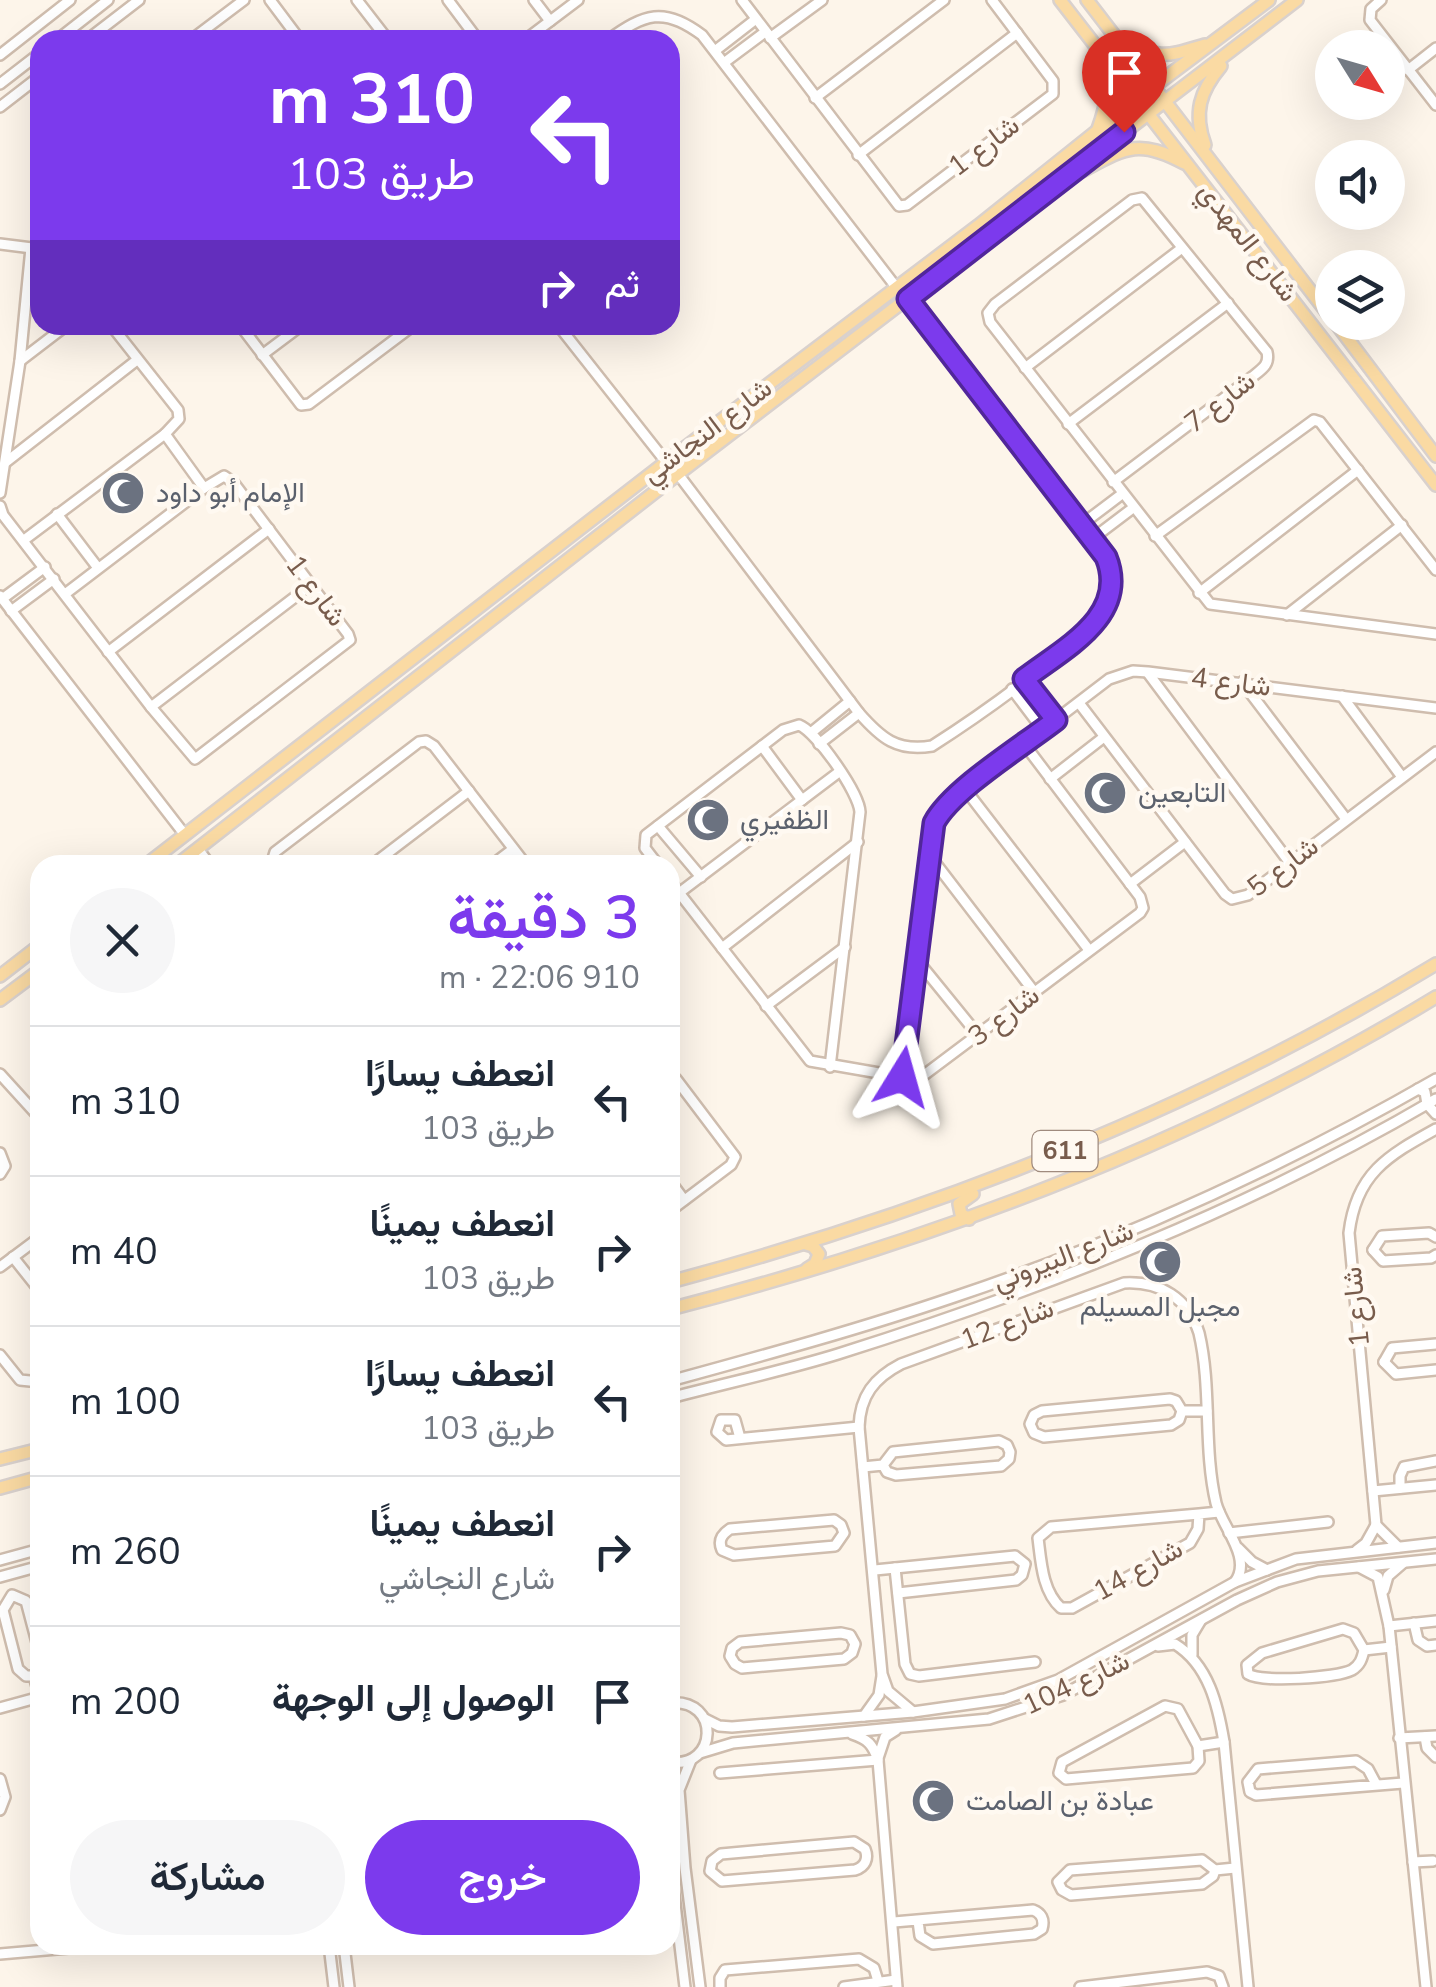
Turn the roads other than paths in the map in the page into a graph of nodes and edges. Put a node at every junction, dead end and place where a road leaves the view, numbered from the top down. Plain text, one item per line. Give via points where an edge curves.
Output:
1 (70, 0) edge
2 (108, 0) edge
3 (139, 0) edge
4 (244, 0) edge
5 (270, 0) edge
6 (357, 0) edge
7 (448, 0) edge
8 (534, 0) edge
9 (578, 0) edge
10 (742, 0) edge
11 (822, 0) edge
12 (944, 0) edge
13 (992, 0) edge
14 (1060, 0) edge
15 (1087, 0) edge
16 (1269, 0) edge
17 (1297, 0) edge
18 (1382, 0) edge
19 (756, 19) junction
20 (550, 21) junction
21 (31, 30) edge
22 (70, 30) edge
23 (100, 30) edge
24 (212, 30) edge
25 (292, 30) edge
26 (380, 30) edge
27 (470, 30) edge
28 (540, 30) edge
29 (624, 30) edge
30 (30, 31) edge
31 (1114, 32) junction
32 (1017, 33) junction
33 (768, 35) junction
34 (1214, 42) junction
35 (1097, 47) junction
36 (1436, 48) edge
37 (716, 50) junction
38 (1233, 50) junction
39 (0, 54) edge
40 (30, 61) edge
41 (726, 62) junction
42 (1408, 70) junction
43 (0, 84) edge
44 (30, 84) edge
45 (1155, 86) junction
46 (816, 98) junction
47 (1137, 99) junction
48 (1166, 100) junction
49 (1436, 105) edge
50 (0, 108) edge
51 (1148, 113) junction
52 (1098, 129) junction
53 (858, 154) junction
54 (1208, 154) junction
55 (1190, 166) junction
56 (1052, 188) junction
57 (0, 244) edge
58 (30, 248) edge
59 (1182, 248) junction
60 (896, 287) junction
61 (30, 291) edge
62 (1315, 296) edge
63 (908, 299) junction
64 (1228, 303) junction
65 (54, 335) edge
66 (118, 335) edge
67 (247, 335) edge
68 (289, 335) edge
69 (401, 335) edge
70 (566, 335) edge
71 (1349, 340) edge
72 (1328, 344) junction
73 (1354, 347) junction
74 (262, 355) junction
75 (137, 360) junction
76 (20, 361) junction
77 (1026, 368) junction
78 (773, 381) junction
79 (1364, 390) junction
80 (784, 393) junction
81 (1390, 396) junction
82 (749, 399) junction
83 (758, 413) junction
84 (1068, 424) junction
85 (164, 434) junction
86 (1436, 456) edge
87 (6, 462) junction
88 (666, 462) junction
89 (1358, 470) junction
90 (678, 474) junction
91 (1114, 482) junction
92 (1436, 484) edge
93 (204, 488) junction
94 (0, 493) edge
95 (1122, 494) junction
96 (0, 506) edge
97 (1133, 508) junction
98 (57, 514) junction
99 (1082, 525) junction
100 (1402, 525) junction
101 (268, 529) junction
102 (1155, 536) junction
103 (568, 537) junction
104 (1092, 539) junction
105 (24, 540) junction
106 (578, 553) junction
107 (546, 554) junction
108 (45, 567) junction
109 (98, 568) junction
110 (556, 570) junction
111 (1436, 570) edge
112 (54, 579) junction
113 (312, 584) junction
114 (1200, 593) junction
115 (66, 594) junction
116 (1, 598) edge
117 (11, 610) junction
118 (1287, 615) junction
119 (1436, 634) edge
120 (108, 652) junction
121 (1148, 672) junction
122 (1024, 679) junction
123 (1242, 682) junction
124 (1012, 689) junction
125 (1342, 696) junction
126 (850, 701) junction
127 (1078, 703) junction
128 (150, 706) junction
129 (1436, 708) edge
130 (859, 713) junction
131 (1056, 720) junction
132 (1044, 730) junction
133 (812, 732) junction
134 (1104, 737) junction
135 (820, 744) junction
136 (1025, 745) junction
137 (762, 746) junction
138 (1436, 752) edge
139 (839, 772) junction
140 (1402, 777) junction
141 (1050, 779) junction
142 (965, 789) junction
143 (469, 791) junction
144 (802, 800) junction
145 (1346, 819) junction
146 (658, 826) junction
147 (184, 835) junction
148 (858, 842) junction
149 (1185, 842) junction
150 (198, 849) junction
151 (513, 849) junction
152 (159, 855) edge
153 (190, 855) edge
154 (202, 855) edge
155 (274, 855) edge
156 (385, 855) edge
157 (505, 855) edge
158 (518, 855) edge
159 (650, 855) edge
160 (930, 855) junction
161 (1290, 863) junction
162 (701, 877) junction
163 (1130, 884) junction
164 (680, 893) joint
165 (845, 947) junction
166 (722, 948) junction
167 (1089, 950) junction
168 (30, 955) edge
169 (917, 959) junction
170 (1436, 964) edge
171 (0, 976) edge
172 (30, 978) edge
173 (1035, 992) junction
174 (1436, 997) edge
175 (0, 1000) edge
176 (766, 1006) junction
177 (978, 1036) junction
178 (830, 1067) junction
179 (0, 1074) edge
180 (902, 1077) junction
181 (1435, 1079) edge
182 (4, 1086) edge
183 (680, 1086) edge
184 (1418, 1089) junction
185 (1433, 1098) edge
186 (30, 1109) edge
187 (1436, 1114) edge
188 (1436, 1130) edge
189 (0, 1153) edge
190 (1031, 1165) junction
191 (0, 1174) edge
192 (680, 1195) edge
193 (684, 1200) junction
194 (680, 1203) edge
195 (969, 1219) junction
196 (1436, 1237) edge
197 (30, 1244) edge
198 (806, 1244) junction
199 (1373, 1250) junction
200 (1350, 1252) junction
201 (1436, 1255) edge
202 (14, 1257) junction
203 (0, 1267) edge
204 (803, 1272) junction
205 (30, 1278) edge
206 (680, 1279) edge
207 (680, 1305) edge
208 (1436, 1344) edge
209 (778, 1351) junction
210 (0, 1356) edge
211 (754, 1358) junction
212 (1384, 1362) junction
213 (1362, 1364) junction
214 (782, 1368) junction
215 (1436, 1370) edge
216 (757, 1376) junction
217 (680, 1378) edge
218 (30, 1381) edge
219 (680, 1395) edge
220 (1182, 1411) junction
221 (1206, 1412) junction
222 (859, 1426) junction
223 (740, 1438) dead end
224 (0, 1450) edge
225 (30, 1452) edge
226 (20, 1455) junction
227 (0, 1459) edge
228 (1436, 1461) edge
229 (883, 1464) junction
230 (862, 1467) junction
231 (30, 1480) edge
232 (1436, 1485) edge
233 (0, 1488) edge
234 (1400, 1488) junction
235 (1372, 1491) junction
236 (1219, 1512) junction
237 (1199, 1514) junction
238 (1328, 1522) dead end
239 (1376, 1525) junction
240 (869, 1531) junction
241 (844, 1533) junction
242 (1229, 1533) junction
243 (1436, 1543) edge
244 (1236, 1546) junction
245 (1398, 1547) junction
246 (30, 1552) edge
247 (1354, 1552) junction
248 (1436, 1558) edge
249 (0, 1560) edge
250 (1405, 1561) junction
251 (1356, 1566) junction
252 (895, 1568) junction
253 (30, 1569) edge
254 (875, 1570) junction
255 (1267, 1570) junction
256 (0, 1577) edge
257 (1235, 1582) junction
258 (1384, 1592) junction
259 (898, 1594) junction
260 (30, 1616) edge
261 (1202, 1620) junction
262 (1436, 1621) edge
263 (1414, 1624) junction
264 (1389, 1626) junction
265 (880, 1641) junction
266 (855, 1644) junction
267 (1436, 1645) edge
268 (1152, 1646) junction
269 (1390, 1647) junction
270 (1364, 1650) junction
271 (1192, 1655) junction
272 (1035, 1662) dead end
273 (1086, 1664) junction
274 (882, 1674) junction
275 (30, 1675) edge
276 (1093, 1680) junction
277 (1027, 1692) junction
278 (30, 1700) edge
279 (680, 1702) edge
280 (0, 1708) edge
281 (1030, 1708) junction
282 (913, 1712) junction
283 (864, 1716) junction
284 (705, 1720) junction
285 (899, 1728) junction
286 (850, 1733) junction
287 (1431, 1736) edge
288 (1399, 1738) junction
289 (1224, 1742) junction
290 (1198, 1746) junction
291 (700, 1753) junction
292 (1436, 1757) edge
293 (691, 1760) junction
294 (878, 1760) junction
295 (680, 1761) edge
296 (720, 1772) dead end
297 (0, 1779) edge
298 (1404, 1783) junction
299 (1376, 1784) junction
300 (680, 1788) edge
301 (680, 1803) edge
302 (0, 1810) edge
303 (887, 1855) junction
304 (867, 1856) junction
305 (1435, 1860) edge
306 (1413, 1862) junction
307 (1234, 1868) junction
308 (1215, 1870) junction
309 (918, 1921) junction
310 (894, 1922) junction
311 (680, 1945) edge
312 (30, 1951) edge
313 (0, 1954) edge
314 (330, 1955) edge
315 (345, 1955) edge
316 (1436, 1977) edge
317 (878, 1981) junction
318 (1425, 1983) edge
319 (897, 1984) edge
320 (1248, 1984) edge
321 (1223, 1986) edge
322 (334, 1987) edge
323 (349, 1987) edge
324 (685, 1987) edge
325 (700, 1987) edge
326 (720, 1987) edge
327 (844, 1987) edge
328 (1080, 1987) edge

1 - 21 street
2 - 22 street
3 - 23 street
4 - 24 street
5 - 25 street
6 - 26 street
7 - 27 street
8 - 20 street
9 - 20 street
10 - 19 street, شارع 1
11 - 33 street
12 - 46 street
13 - 32 street, شارع 1
14 - 35 main road, شارع المهدي
15 - 31 main road, شارع المهدي
16 - 34 main road, شارع النجاشي
17 - 38 main road, شارع النجاشي
18 - 42 street via 1370,20
19 - 33 street, شارع 1
19 - 37 street
20 - 28 street
29 - 37 street via 665,16 690,26
30 - 39 street
31 - 34 main road via 1172,56
31 - 45 main road, شارع المهدي
32 - 53 street
32 - 53 street, شارع 1 via 1053,82 1050,97 907,205 893,202
33 - 41 street
33 - 46 street, شارع 1
34 - 45 main road, شارع النجاشي
35 - 47 main road, شارع المهدي
35 - 52 main road via 1108,83
36 - 42 street
37 - 41 street
38 - 48 main road, شارع النجاشي
38 - 54 main road via 1201,97 1199,129
40 - 43 street
41 - 60 street
42 - 49 street
44 - 50 street
45 - 47 main road, شارع النجاشي
45 - 48 main road, شارع المهدي
46 - 53 street, شارع 1
47 - 51 main road, شارع المهدي
47 - 52 main road, شارع النجاشي
48 - 51 main road, شارع النجاشي
48 - 54 main road, شارع المهدي
51 - 55 main road, شارع المهدي
51 - 56 main road, شارع النجاشي
52 - 60 main road, شارع النجاشي
54 - 62 main road, شارع المهدي
55 - 56 main road via 1136,146
55 - 72 main road, شارع المهدي
56 - 63 main road, شارع النجاشي
57 - 58 street
59 - 64 street, شارع 7
59 - 77 street
59 - 77 street, شارع 7 via 1142,198 1132,200 996,304 990,322
60 - 78 main road, شارع النجاشي
61 - 76 street
63 - 80 main road, شارع النجاشي
63 - 99 street
64 - 84 street
64 - 91 street, شارع 7 via 1267,352 1266,366
65 - 76 street
66 - 75 street
67 - 74 street
68 - 74 street
69 - 74 street via 309,404 296,402
70 - 88 street
71 - 73 main road, شارع المهدي
72 - 73 main road via 1345,352
72 - 79 main road, شارع المهدي
73 - 81 main road, شارع المهدي
75 - 85 street via 178,410
75 - 87 street
76 - 87 street
77 - 84 street, شارع 7
78 - 80 main road
78 - 82 main road, شارع النجاشي
79 - 81 main road
79 - 92 main road, شارع المهدي
80 - 83 main road, شارع النجاشي
81 - 86 main road, شارع المهدي
82 - 83 main road
82 - 88 main road, شارع النجاشي
83 - 90 main road, شارع النجاشي
84 - 91 street, شارع 7
85 - 93 street
85 - 98 street
87 - 94 street
88 - 103 main road, شارع النجاشي
89 - 100 street
89 - 102 street via 1314,420
89 - 114 street
90 - 106 main road, شارع النجاشي
90 - 126 street
91 - 95 street
93 - 101 street, شارع 1 via 229,478
93 - 109 street
95 - 97 street
95 - 99 street
96 - 105 street, شارع 1
97 - 102 street
97 - 104 street
98 - 105 street
98 - 109 street
99 - 104 street
100 - 111 street
100 - 118 street
101 - 113 street, شارع 1
101 - 120 street
102 - 114 street
103 - 106 main road via 568,548
103 - 107 main road, شارع النجاشي
104 - 122 street via 1110,568 1110,599 1092,626
105 - 108 street, شارع 1
106 - 110 main road, شارع النجاشي
107 - 110 main road
107 - 147 main road, شارع النجاشي
108 - 112 street, شارع 1
108 - 116 street
109 - 115 street
110 - 150 main road, شارع النجاشي
112 - 115 street, شارع 1
112 - 117 street
113 - 128 street
113 - 128 street, شارع 1 via 350,640 202,756 190,756
114 - 118 street via 1215,606
115 - 120 street, شارع 1
116 - 117 street
117 - 147 street
118 - 119 street
120 - 128 street, شارع 1
121 - 123 street, شارع 4
121 - 127 street, شارع 4 via 1119,674
121 - 161 street
122 - 124 street
122 - 131 street
123 - 125 street, شارع 4
123 - 145 street
124 - 130 street via 932,746 888,742
124 - 132 street
125 - 129 street, شارع 4
125 - 140 street
126 - 130 street
126 - 133 street
127 - 131 street, شارع 4
127 - 134 street, شارع 5
130 - 135 street
131 - 132 street, شارع 4
132 - 136 street
133 - 135 street
133 - 137 street via 791,726
134 - 141 street
134 - 149 street, شارع 5
135 - 139 street
136 - 141 street
136 - 142 street
137 - 144 street
137 - 146 street
138 - 140 street, شارع 5
139 - 144 street
139 - 148 street via 860,804
140 - 145 street, شارع 5
141 - 163 street
142 - 160 street via 937,817
142 - 167 street
143 - 151 street
143 - 155 street via 434,746 419,742
143 - 156 street
144 - 162 street
145 - 161 street, شارع 5
146 - 159 street via 644,841
146 - 162 street
147 - 152 main road, شارع النجاشي
148 - 165 street
148 - 166 street
149 - 161 street, شارع 5 via 1232,899 1248,896
149 - 163 street
150 - 153 main road, شارع النجاشي
150 - 154 street
151 - 157 street
151 - 158 street
160 - 169 street
160 - 173 street
162 - 164 street
163 - 167 street, شارع 3 via 1143,904 1140,913
164 - 166 street
165 - 176 street
165 - 178 street
166 - 176 street
167 - 173 street, شارع 3
168 - 171 main road
169 - 177 street
169 - 180 street
170 - 190 main road, 611 via 1236,1074
172 - 175 main road
173 - 177 street, شارع 3
174 - 195 main road, 611 via 1241,1103
176 - 178 street via 804,1056
177 - 180 street, شارع 3 via 924,1075
178 - 180 street
179 - 182 street
181 - 184 street, شارع البيروني
181 - 185 street
182 - 186 street
183 - 193 street via 735,1157
184 - 185 street
184 - 209 street, شارع البيروني via 1142,1225 954,1297
185 - 187 street
185 - 214 street, شارع البيروني via 1153,1240 954,1316
188 - 200 street, شارع 1 via 1369,1176 1352,1212
189 - 191 street
190 - 195 main road via 961,1202 959,1212
190 - 198 main road, 611
192 - 193 street
193 - 194 street
195 - 204 main road, 611
196 - 199 street via 1382,1236
197 - 202 street
198 - 204 main road via 819,1254
198 - 206 main road, 611
199 - 200 street
199 - 201 street via 1383,1261
200 - 213 street, شارع 1
202 - 203 street
202 - 205 street
204 - 207 main road, 611
208 - 212 street via 1392,1348
209 - 211 street, شارع البيروني
209 - 214 street via 774,1359
210 - 218 street via 20,1380
211 - 216 street
211 - 217 street, شارع البيروني
212 - 213 street
212 - 215 street via 1396,1374
213 - 235 street, شارع 1
214 - 216 street, شارع البيروني
216 - 219 street, شارع البيروني
220 - 220 street via 1170,1399 1042,1412 1030,1424 1044,1437 1171,1425
220 - 221 street
221 - 222 street, شارع 12 via 1194,1318 1171,1294 1140,1282 1103,1288 885,1372 865,1396
221 - 236 street, شارع 12
222 - 223 street
222 - 230 street, شارع 12
224 - 226 main road
225 - 226 main road
226 - 227 main road
228 - 234 street via 1409,1464
229 - 229 street via 896,1475 1002,1466 1010,1452 999,1441 894,1452
229 - 230 street
230 - 240 street, شارع 12
231 - 233 main road
232 - 234 street
234 - 235 street
235 - 239 street, شارع 1
236 - 237 street, شارع 14
236 - 242 street, شارع 12
237 - 237 street, شارع 14 via 1046,1528 1038,1538 1052,1599 1072,1608 1190,1542
238 - 242 street
239 - 245 street
239 - 247 street
240 - 241 street
240 - 254 street, شارع 12
241 - 241 street via 834,1520 730,1529 720,1544 734,1556 835,1546
242 - 244 street, شارع 12
243 - 245 street, شارع 104
244 - 255 street, شارع 12
244 - 257 street, شارع 12 via 1241,1570
245 - 247 street, شارع 104
246 - 249 street
247 - 255 street, شارع 104
248 - 250 street, شارع 104
250 - 251 street, شارع 104
250 - 258 street via 1388,1576
251 - 258 street via 1378,1577
251 - 261 street, شارع 104 via 1277,1582
252 - 254 street
252 - 259 street
252 - 259 street via 1016,1556 1026,1567 1016,1580
253 - 256 street
254 - 265 street, شارع 12
255 - 257 street, شارع 104
257 - 273 street, شارع 104
258 - 264 street
259 - 272 street via 910,1674
260 - 275 street via 26,1601 12,1595 3,1610 18,1669
261 - 268 street, شارع 104
261 - 271 street via 1192,1635
262 - 263 street
263 - 264 street
263 - 267 street via 1418,1640
264 - 269 street
265 - 266 street
265 - 274 street, شارع 12
266 - 266 street via 841,1633 740,1642 730,1656 742,1668 844,1659
268 - 271 street via 1175,1644
268 - 276 street, شارع 104
269 - 270 street
269 - 288 street
270 - 270 street via 1343,1628 1262,1653 1246,1670 1263,1680 1343,1673 1359,1664
271 - 289 street via 1217,1704
273 - 276 street
273 - 277 street, شارع 104
274 - 282 street via 888,1691
274 - 283 street, شارع 12 via 879,1695
276 - 281 street, شارع 104
277 - 281 street
277 - 282 street, شارع 104
278 - 280 street
279 - 284 street, شارع 104
281 - 285 street, شارع 104
282 - 283 street, شارع 104
283 - 284 street, شارع 104 via 732,1727
284 - 291 street
285 - 286 street, شارع 104
285 - 294 street via 885,1737
286 - 291 street, شارع 104 via 733,1743
286 - 294 street via 866,1739
287 - 288 street
287 - 292 street via 1427,1748
288 - 298 street
289 - 290 street
289 - 307 street
290 - 290 street via 1178,1710 1165,1706 1058,1770 1066,1780 1186,1771 1199,1762
291 - 293 street
293 - 295 street
293 - 300 street
294 - 296 street
294 - 303 street
297 - 302 street
298 - 299 street
298 - 306 street
299 - 299 street via 1356,1761 1258,1769 1248,1782 1256,1795
301 - 325 street
303 - 304 street
303 - 310 street
304 - 304 street via 854,1842 721,1854 710,1868 722,1882 855,1870
305 - 306 street
306 - 318 street
307 - 308 street
307 - 320 street
308 - 308 street via 1202,1860 1070,1870 1058,1882 1071,1895 1202,1884
309 - 309 street via 920,1936 933,1944 1034,1934 1043,1921 1033,1910
309 - 310 street
310 - 319 street
311 - 324 street
312 - 313 street
314 - 322 street
315 - 323 street
316 - 318 street
317 - 319 street
317 - 326 street via 860,1958 725,1970
317 - 327 street
320 - 321 street
321 - 328 street via 1207,1972

